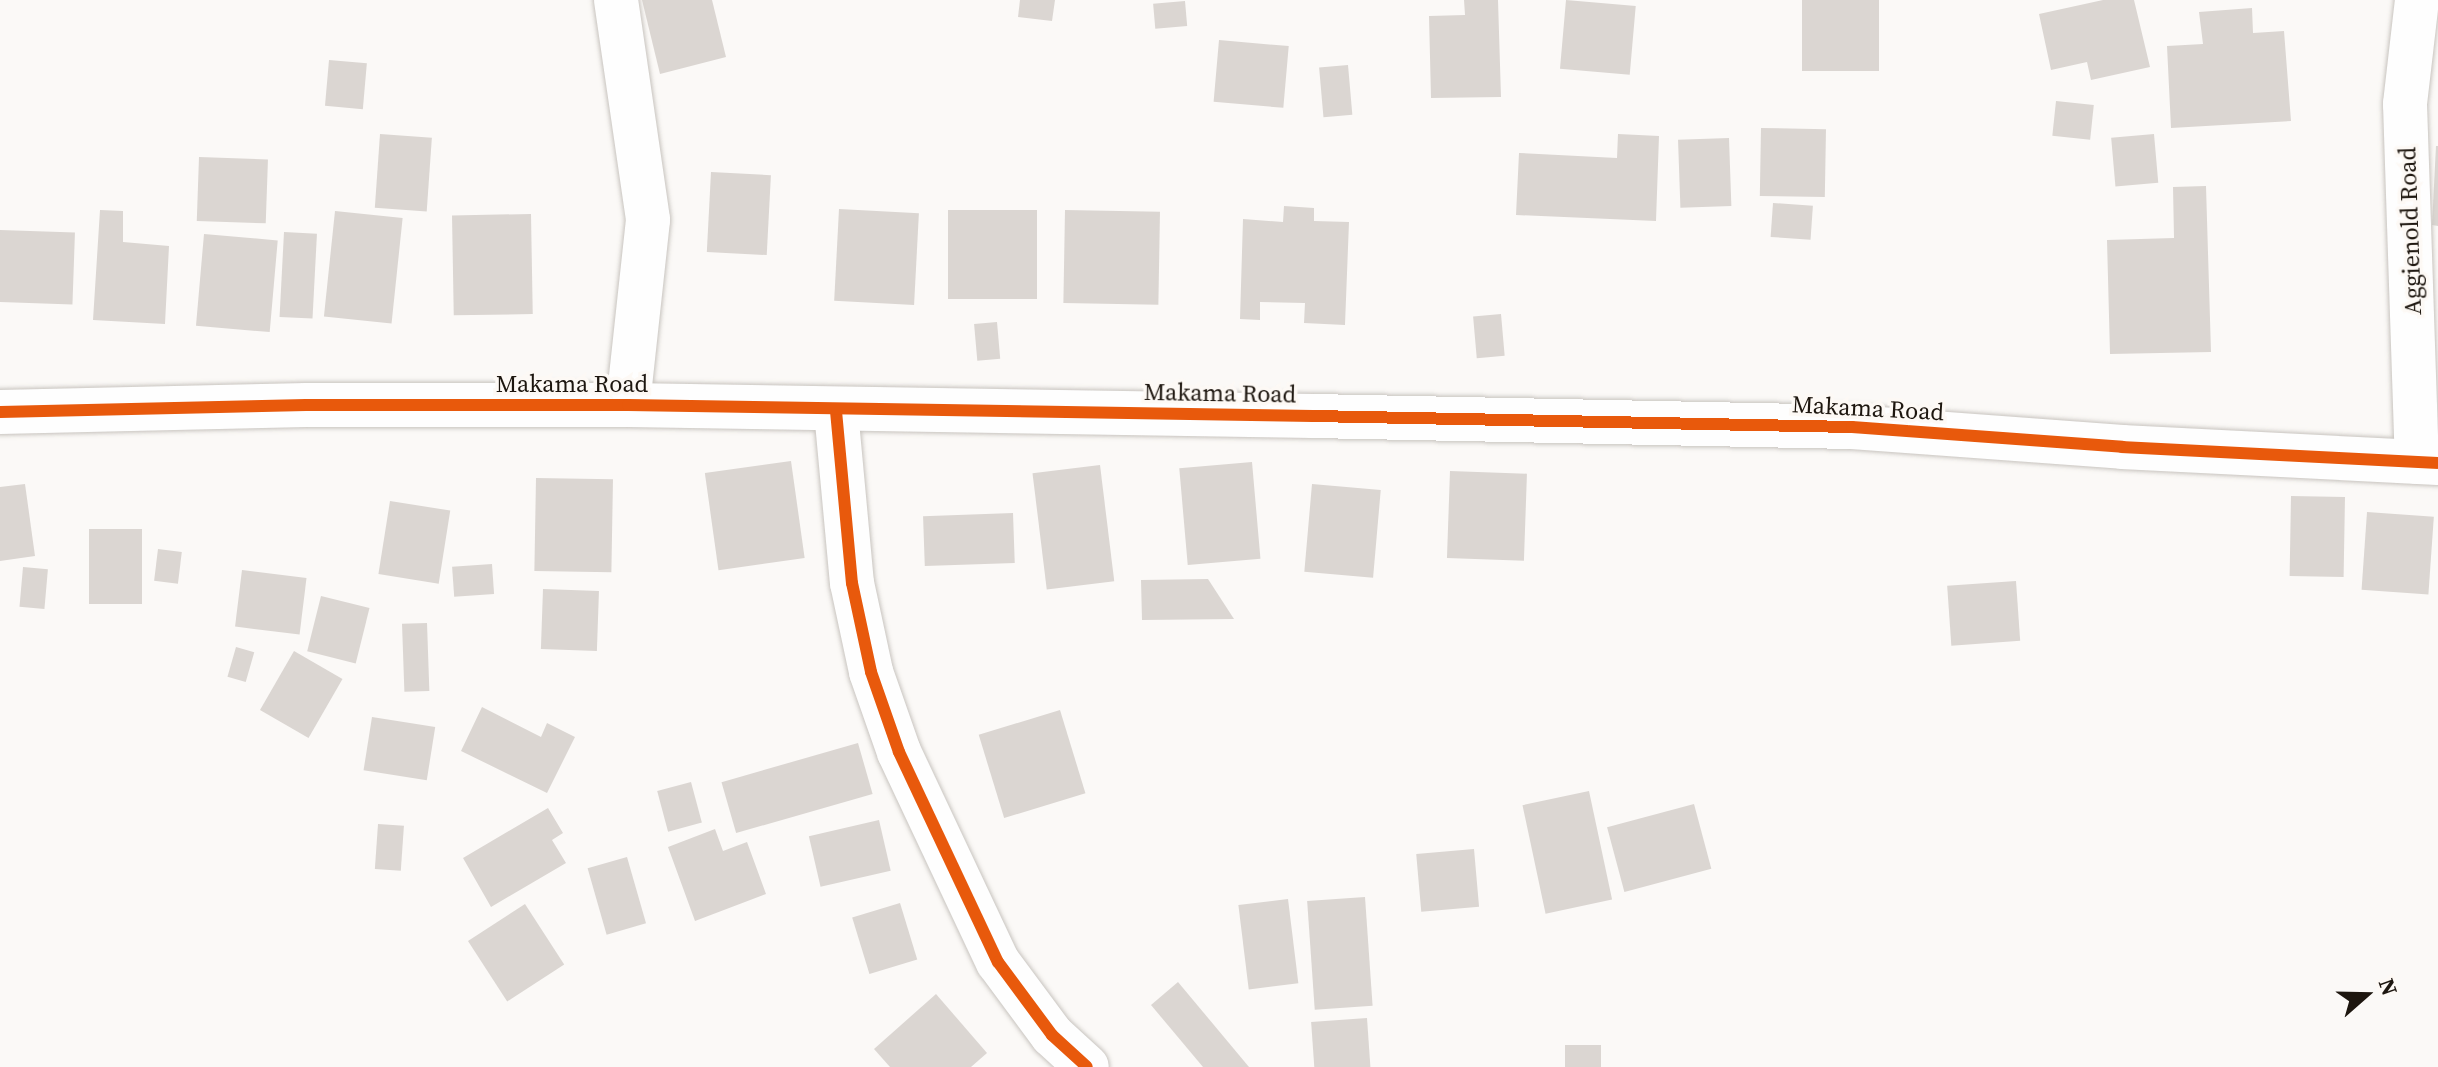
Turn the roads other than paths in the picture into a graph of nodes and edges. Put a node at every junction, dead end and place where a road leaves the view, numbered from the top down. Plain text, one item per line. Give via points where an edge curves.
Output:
1 (616, 0) edge
2 (2417, 0) edge
3 (628, 405) junction
4 (836, 411) junction
5 (0, 412) edge
6 (2428, 462) edge
7 (1087, 1067) edge

1 - 3 street via 648,220
2 - 6 street, Aggienold Road via 2405,104
3 - 4 street, Makama Road
3 - 5 street, Makama Road
4 - 6 street, Makama Road via 1852,427
4 - 7 street via 852,583 871,672 899,752 998,962 1052,1035

